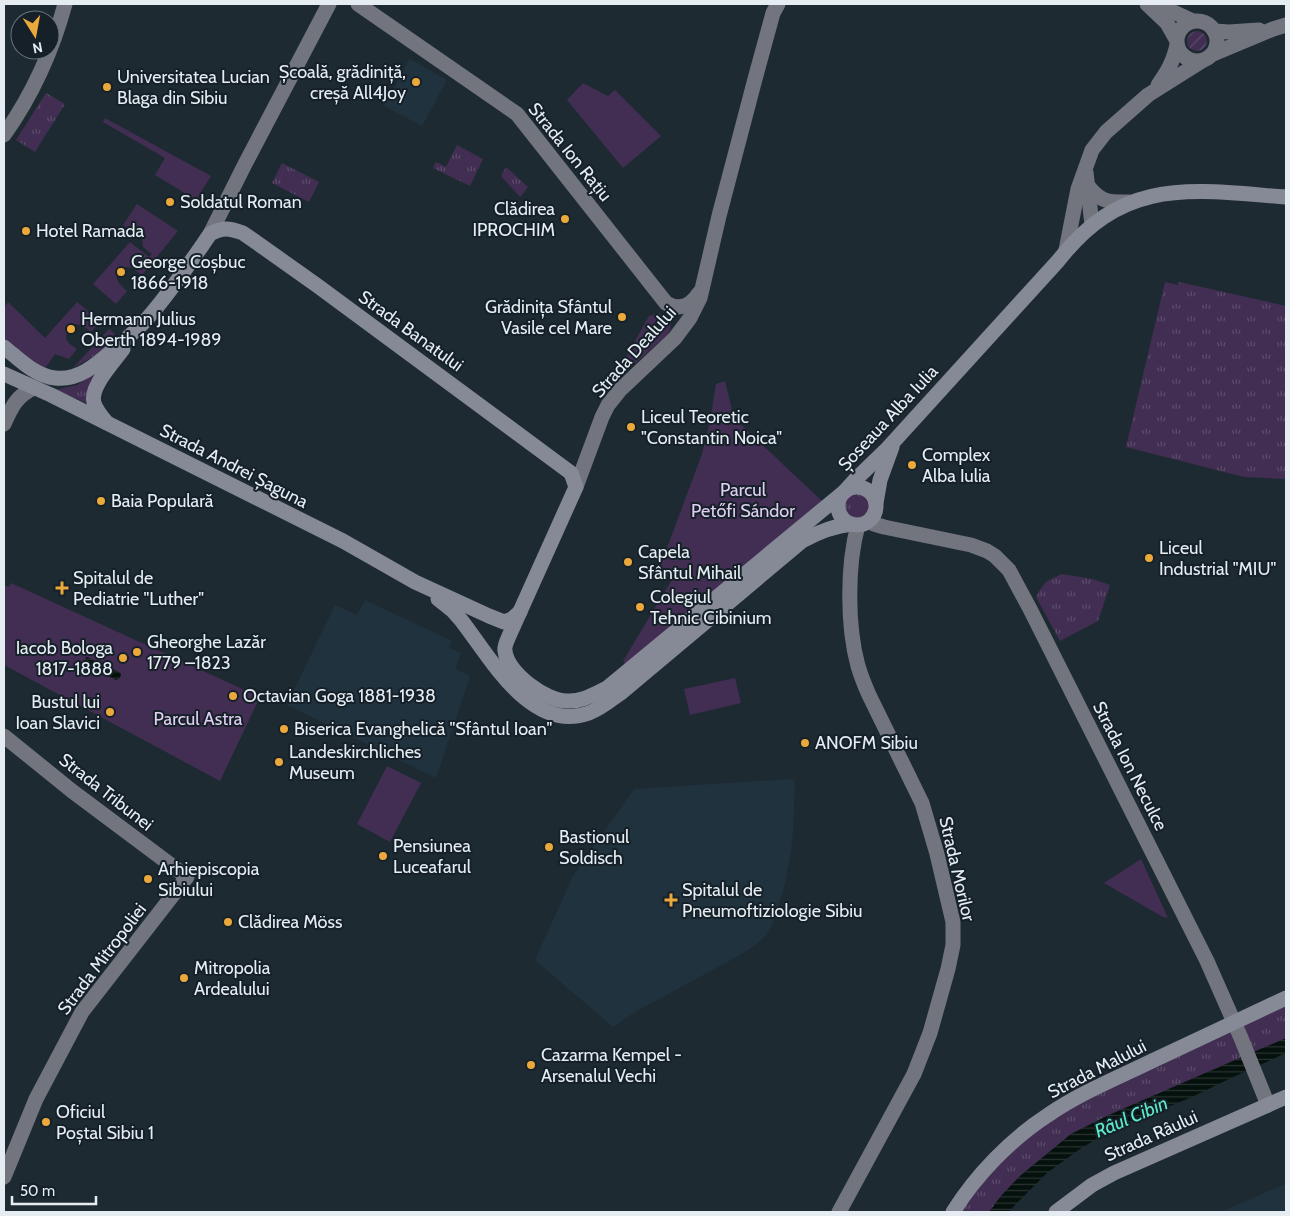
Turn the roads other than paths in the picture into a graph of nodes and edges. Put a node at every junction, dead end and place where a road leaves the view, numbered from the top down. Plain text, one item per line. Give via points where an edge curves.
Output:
1 (65, 4) edge
2 (329, 4) edge
3 (358, 4) edge
4 (778, 4) edge
5 (1147, 4) edge
6 (1156, 4) edge
7 (1193, 22) junction
8 (1280, 27) edge
9 (1214, 31) junction
10 (1176, 42) junction
11 (1208, 57) junction
12 (1148, 95) junction
13 (4, 135) edge
14 (1085, 170) junction
15 (1088, 186) junction
16 (1286, 197) edge
17 (1130, 202) junction
18 (1092, 225) junction
19 (210, 234) junction
20 (1066, 250) junction
21 (703, 286) junction
22 (137, 329) junction
23 (4, 347) edge
24 (4, 374) edge
25 (34, 388) junction
26 (8, 399) edge
27 (4, 424) edge
28 (108, 424) junction
29 (894, 440) junction
30 (576, 487) junction
31 (844, 492) junction
32 (876, 503) junction
33 (859, 524) junction
34 (415, 582) junction
35 (520, 612) junction
36 (525, 680) joint
37 (4, 736) edge
38 (187, 877) joint
39 (1286, 998) edge
40 (1234, 1023) junction
41 (1286, 1097) edge
42 (1266, 1099) junction
43 (4, 1177) edge
44 (839, 1212) edge
45 (953, 1212) edge
46 (1056, 1212) edge

1 - 13 main road via 35,85
2 - 19 main road
3 - 21 main road, Strada Ion Rațiu via 517,114 666,303 678,307 690,304
4 - 21 main road, Strada Dealului via 755,79
5 - 10 main road via 1166,24
6 - 7 main road
7 - 9 main road via 1205,23
7 - 10 main road via 1182,27
8 - 9 main road
8 - 11 main road
9 - 11 main road via 1216,48
10 - 11 main road via 1183,57 1189,60 1196,62
10 - 12 main road via 1170,68
11 - 12 main road
12 - 14 main road via 1100,140 1092,150
14 - 15 main road
14 - 20 main road
15 - 17 main road via 1101,200
15 - 18 main road
16 - 17 main road, Șoseaua Alba Iulia via 1203,191 1174,192
17 - 18 main road, Șoseaua Alba Iulia
18 - 20 main road, Șoseaua Alba Iulia
19 - 22 main road
19 - 30 main road, Strada Banatului via 219,229 243,233 567,469
20 - 29 main road, Șoseaua Alba Iulia
21 - 30 main road, Strada Dealului via 696,308 683,329 608,405
22 - 23 main road via 87,370 63,379 39,373
22 - 28 main road via 93,395 95,407
24 - 25 main road, Strada Andrei Șaguna
25 - 26 main road
25 - 28 main road, Strada Andrei Șaguna
26 - 27 main road
28 - 34 main road, Strada Andrei Șaguna via 343,542
29 - 31 main road, Șoseaua Alba Iulia
29 - 32 main road
30 - 35 main road, Strada Dealului
31 - 32 main road via 855,487 866,489
31 - 33 main road via 838,502 839,513 846,522
31 - 36 main road, Șoseaua Alba Iulia via 607,688 584,699 566,701 541,693
32 - 33 main road via 875,513
33 - 34 main road, Strada Andrei Șaguna via 823,530 802,541 622,692 590,713 572,716 551,713 526,698 506,680 457,615
33 - 40 main road, Strada Ion Neculce via 874,524 971,545 996,556 1009,570 1196,938
33 - 44 main road, Strada Morilor via 850,594 856,657 869,695 922,803 938,854 954,934 948,969 923,1053
34 - 35 main road, Strada Andrei Șaguna via 502,622
35 - 36 main road, Strada Dealului via 505,652 511,666
37 - 38 main road, Strada Tribunei
38 - 43 main road, Strada Mitropoliei via 82,1012 36,1099
39 - 40 main road, Strada Malului
40 - 42 main road, Strada Ion Neculce
40 - 45 main road, Strada Malului via 1115,1078 1047,1115 1022,1133 982,1173
41 - 42 main road, Strada Râului
42 - 46 main road, Strada Râului via 1114,1172 1092,1184

